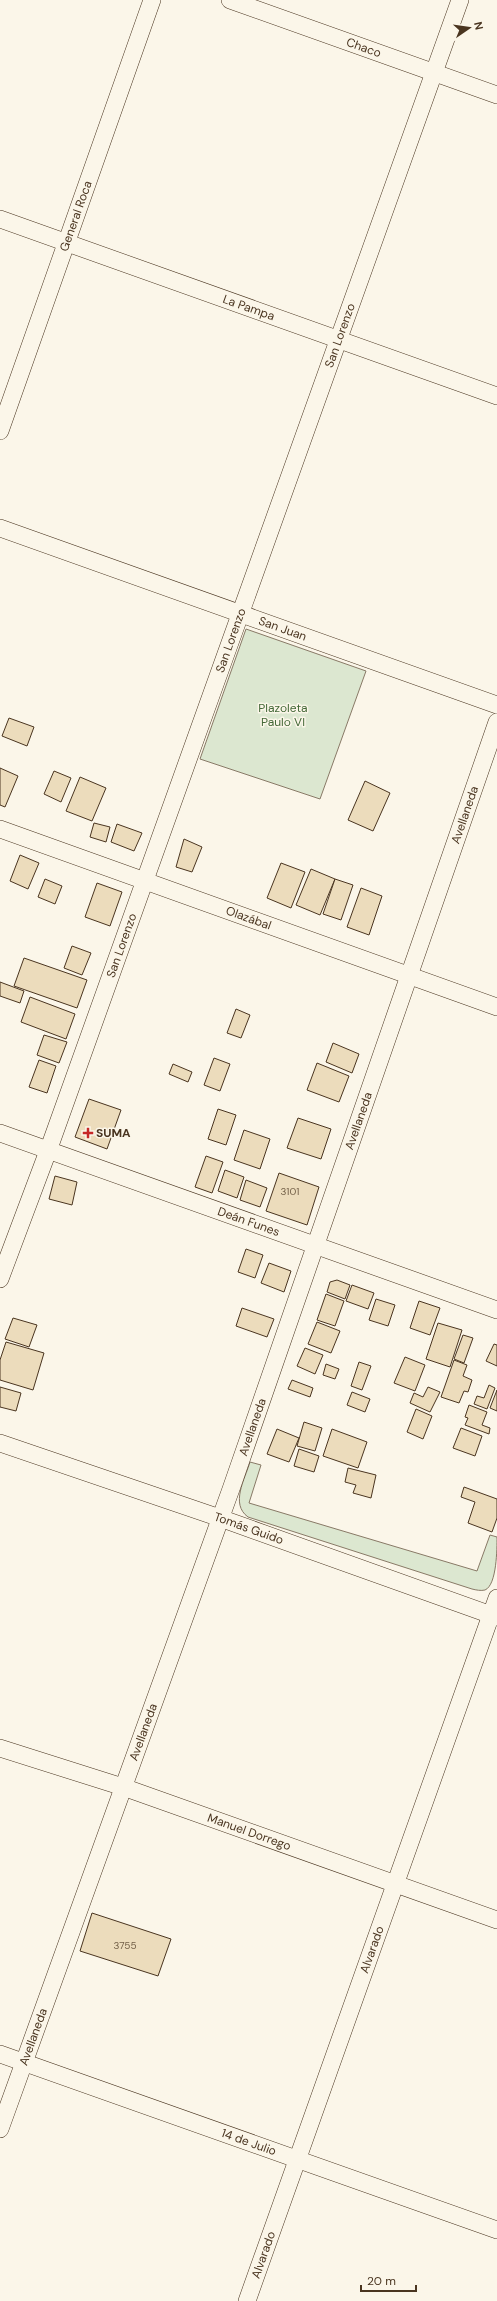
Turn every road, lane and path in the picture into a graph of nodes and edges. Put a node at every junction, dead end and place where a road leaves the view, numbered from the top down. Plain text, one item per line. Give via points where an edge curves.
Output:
1 (152, 0) edge
2 (230, 0) edge
3 (460, 0) edge
4 (434, 73) junction
5 (497, 95) edge
6 (0, 219) edge
7 (66, 242) junction
8 (340, 340) junction
9 (497, 396) edge
10 (0, 431) edge
11 (0, 528) edge
12 (240, 613) junction
13 (497, 705) edge
14 (497, 722) edge
15 (0, 829) edge
16 (145, 881) junction
17 (408, 975) junction
18 (497, 1007) edge
19 (0, 1133) edge
20 (48, 1151) junction
21 (314, 1246) junction
22 (0, 1279) edge
23 (497, 1310) edge
24 (0, 1443) edge
25 (220, 1518) junction
26 (497, 1598) edge
27 (494, 1616) edge
28 (0, 1748) edge
29 (123, 1787) junction
30 (395, 1884) junction
31 (497, 1920) edge
32 (0, 2054) edge
33 (24, 2062) junction
34 (0, 2129) edge
35 (298, 2159) junction
36 (497, 2230) edge
37 (247, 2301) edge

1 - 7 street, General Roca
2 - 4 street, Chaco
3 - 4 street, San Lorenzo
4 - 5 street, Chaco
4 - 8 street, San Lorenzo
6 - 7 street, La Pampa
7 - 8 street, La Pampa
7 - 10 street, General Roca
8 - 9 street, La Pampa
8 - 12 street, San Lorenzo
11 - 12 street, San Juan
12 - 13 street, San Juan
12 - 16 street, San Lorenzo
14 - 17 street, Avellaneda
15 - 16 street, Olazábal
16 - 17 street, Olazábal
16 - 20 street, San Lorenzo
17 - 18 street, Olazábal
17 - 21 street, Avellaneda
19 - 20 street, Deán Funes
20 - 21 street, Deán Funes
20 - 22 street, San Lorenzo
21 - 23 street, Deán Funes
21 - 25 street, Avellaneda
24 - 25 street, Tomás Guido
25 - 27 street, Tomás Guido
25 - 29 street, Avellaneda
26 - 27 street, Alvarado
27 - 30 street, Alvarado
28 - 29 street, Manuel Dorrego
29 - 30 street, Manuel Dorrego
29 - 33 street, Avellaneda
30 - 31 street, Manuel Dorrego
30 - 35 street, Alvarado
32 - 33 street, 14 de Julio
33 - 34 street, Avellaneda
33 - 35 street, 14 de Julio
35 - 36 street, 14 de Julio
35 - 37 street, Alvarado

